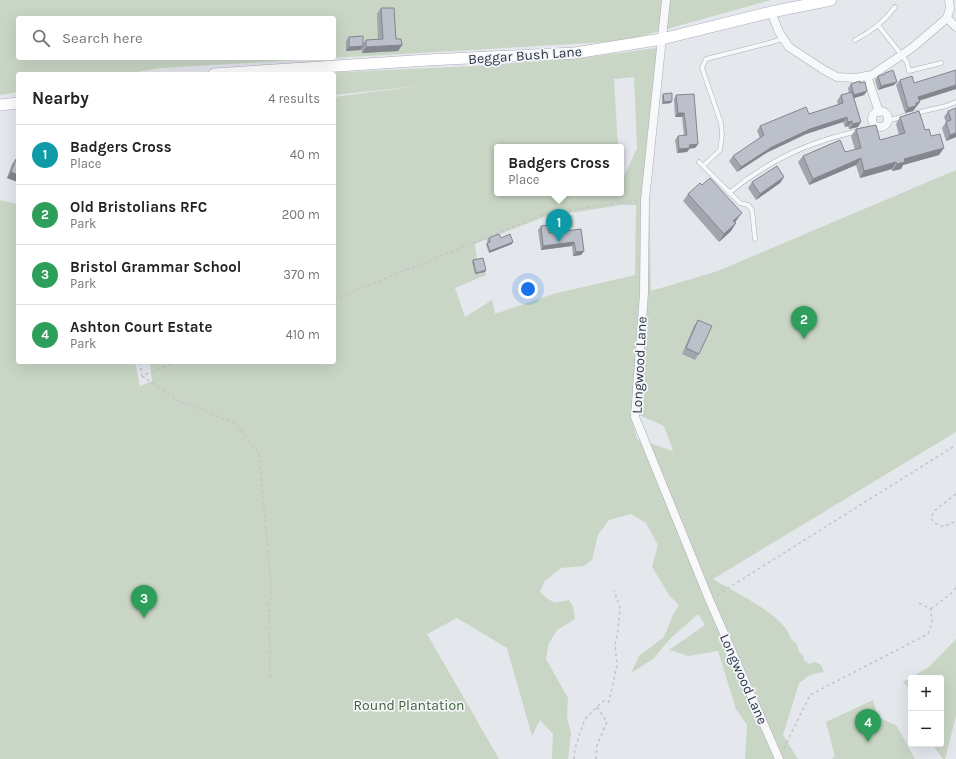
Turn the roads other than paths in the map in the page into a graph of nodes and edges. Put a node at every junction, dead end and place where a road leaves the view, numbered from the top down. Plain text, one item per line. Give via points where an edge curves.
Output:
1 (666, 0) edge
2 (830, 0) edge
3 (949, 0) edge
4 (895, 7) dead end
5 (771, 12) junction
6 (947, 18) junction
7 (878, 25) junction
8 (956, 27) edge
9 (662, 39) junction
10 (782, 39) junction
11 (855, 40) dead end
12 (901, 56) junction
13 (941, 62) dead end
14 (245, 72) edge
15 (867, 76) junction
16 (16, 102) edge
17 (956, 102) edge
18 (0, 105) edge
19 (879, 112) junction
20 (887, 121) junction
21 (862, 130) edge
22 (699, 162) dead end
23 (703, 166) junction
24 (729, 193) junction
25 (755, 240) dead end
26 (779, 759) edge

1 - 9 street, Longwood Lane
2 - 5 main road, Beggar Bush Lane
3 - 6 street
4 - 7 lane
5 - 9 main road, Beggar Bush Lane
5 - 10 street
6 - 8 street
6 - 12 street
7 - 11 lane
7 - 12 lane
9 - 14 main road, Beggar Bush Lane via 575,54 428,60
9 - 26 street, Longwood Lane via 645,200 644,293 635,417 709,600
10 - 15 street via 789,47 837,76
10 - 23 lane via 706,59 702,68 721,123 722,135 720,150
12 - 13 lane via 907,62 909,71
12 - 15 street
15 - 19 street
16 - 18 main road
17 - 20 lane
19 - 20 street via 887,116
19 - 20 street via 872,118 872,127 880,127
21 - 24 lane via 821,141 778,160 748,177
22 - 23 lane
23 - 24 lane
24 - 25 lane via 752,210

